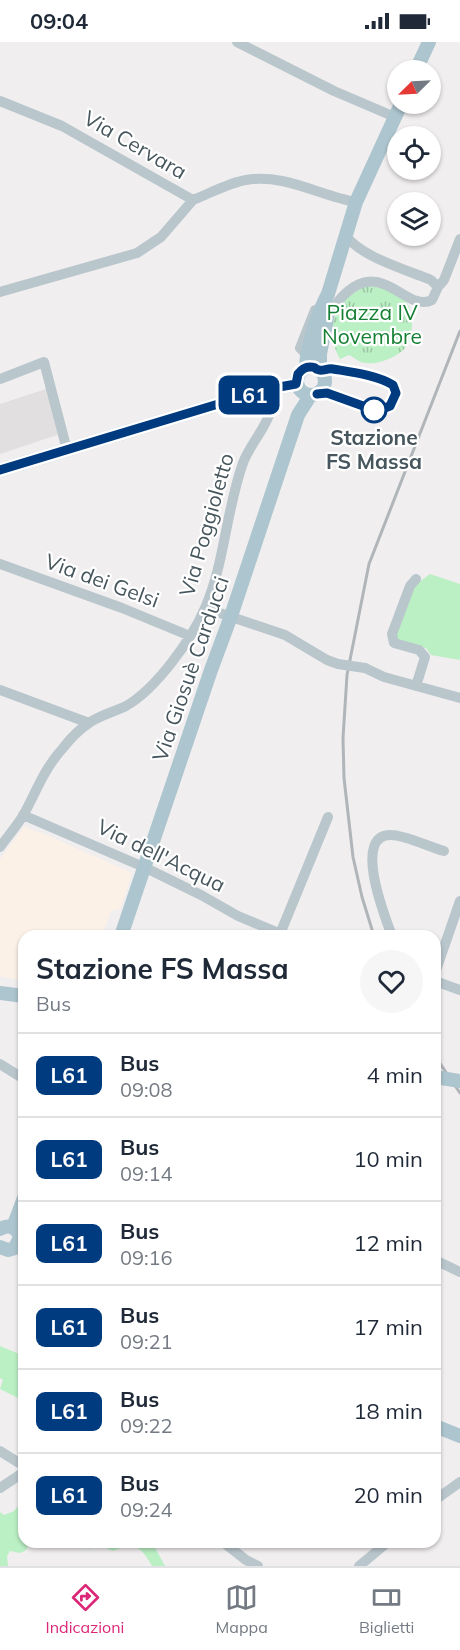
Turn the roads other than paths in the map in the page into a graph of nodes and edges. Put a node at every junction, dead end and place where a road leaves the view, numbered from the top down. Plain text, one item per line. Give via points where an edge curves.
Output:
1 (237, 42) edge
2 (429, 42) edge
3 (421, 60) edge
4 (0, 101) edge
5 (387, 107) edge
6 (396, 114) edge
7 (193, 200) junction
8 (356, 202) junction
9 (345, 234) junction
10 (460, 239) edge
11 (438, 287) junction
12 (0, 292) edge
13 (326, 304) junction
14 (311, 364) junction
15 (0, 379) edge
16 (296, 384) junction
17 (270, 389) junction
18 (310, 396) junction
19 (67, 450) junction
20 (0, 470) edge
21 (0, 564) edge
22 (416, 579) dead end
23 (205, 608) junction
24 (231, 616) junction
25 (190, 636) junction
26 (416, 686) junction
27 (0, 690) edge
28 (460, 698) edge
29 (89, 723) junction
30 (23, 815) junction
31 (328, 817) dead end
32 (0, 847) edge
33 (444, 851) dead end
34 (146, 868) junction
35 (460, 901) edge
36 (123, 930) edge
37 (271, 930) edge
38 (285, 930) edge
39 (390, 930) edge
40 (441, 956) edge
41 (441, 983) edge
42 (460, 990) edge
43 (0, 993) edge
44 (18, 995) edge
45 (0, 1064) edge
46 (18, 1075) edge
47 (441, 1078) edge
48 (460, 1082) edge
49 (14, 1233) edge
50 (8, 1251) edge
51 (441, 1263) edge
52 (460, 1272) edge
53 (441, 1428) edge
54 (460, 1436) edge
55 (0, 1451) edge
56 (18, 1462) edge
57 (18, 1476) edge
58 (460, 1482) edge
59 (0, 1488) edge
60 (441, 1496) edge
61 (231, 1548) edge
62 (381, 1548) edge
63 (258, 1566) edge
64 (359, 1566) edge

1 - 5 street via 334,91
2 - 3 main road
4 - 7 street, Via Cervara via 62,126
6 - 8 main road
7 - 8 street, Via Cervara via 232,183 265,178
7 - 12 street via 161,237 137,253
8 - 9 main road
9 - 11 street via 361,251 431,280
9 - 13 main road
10 - 11 street
11 - 13 street via 432,300 422,302 376,281 365,282
13 - 14 main road
13 - 14 main road via 320,354
14 - 16 main road via 298,374
14 - 18 main road via 325,379 320,392
15 - 19 street via 44,362
16 - 17 main road
16 - 18 main road via 301,393
17 - 19 main road
17 - 23 street, Via Poggioletto via 273,397 267,420 240,471
18 - 24 main road, Via Giosuè Carducci via 298,415
19 - 20 main road
21 - 25 street, Via dei Gelsi
22 - 26 street via 392,634 394,643 419,650 425,657
23 - 24 street
23 - 25 street, Via Poggioletto
24 - 26 street, bridge via 285,635 327,660
24 - 34 main road, Via Giosuè Carducci
25 - 29 street, Via Poggioletto via 144,692
26 - 28 street
27 - 29 street
29 - 30 street, Via Poggioletto via 63,747 42,776
30 - 32 street, Via Poggioletto
30 - 34 street, Via dell'Acqua
31 - 38 street, Via dell'Acqua
33 - 39 street via 391,835 375,841 372,865
34 - 36 main road, Via Giosuè Carducci
34 - 37 street, Via dell'Acqua
35 - 40 street
41 - 42 street
43 - 44 main road
45 - 46 street
47 - 48 main road, bridge
49 - 50 main road via 18,1245
51 - 52 street
53 - 54 main road
55 - 56 street
57 - 59 street
58 - 60 street
61 - 63 street
62 - 64 street

